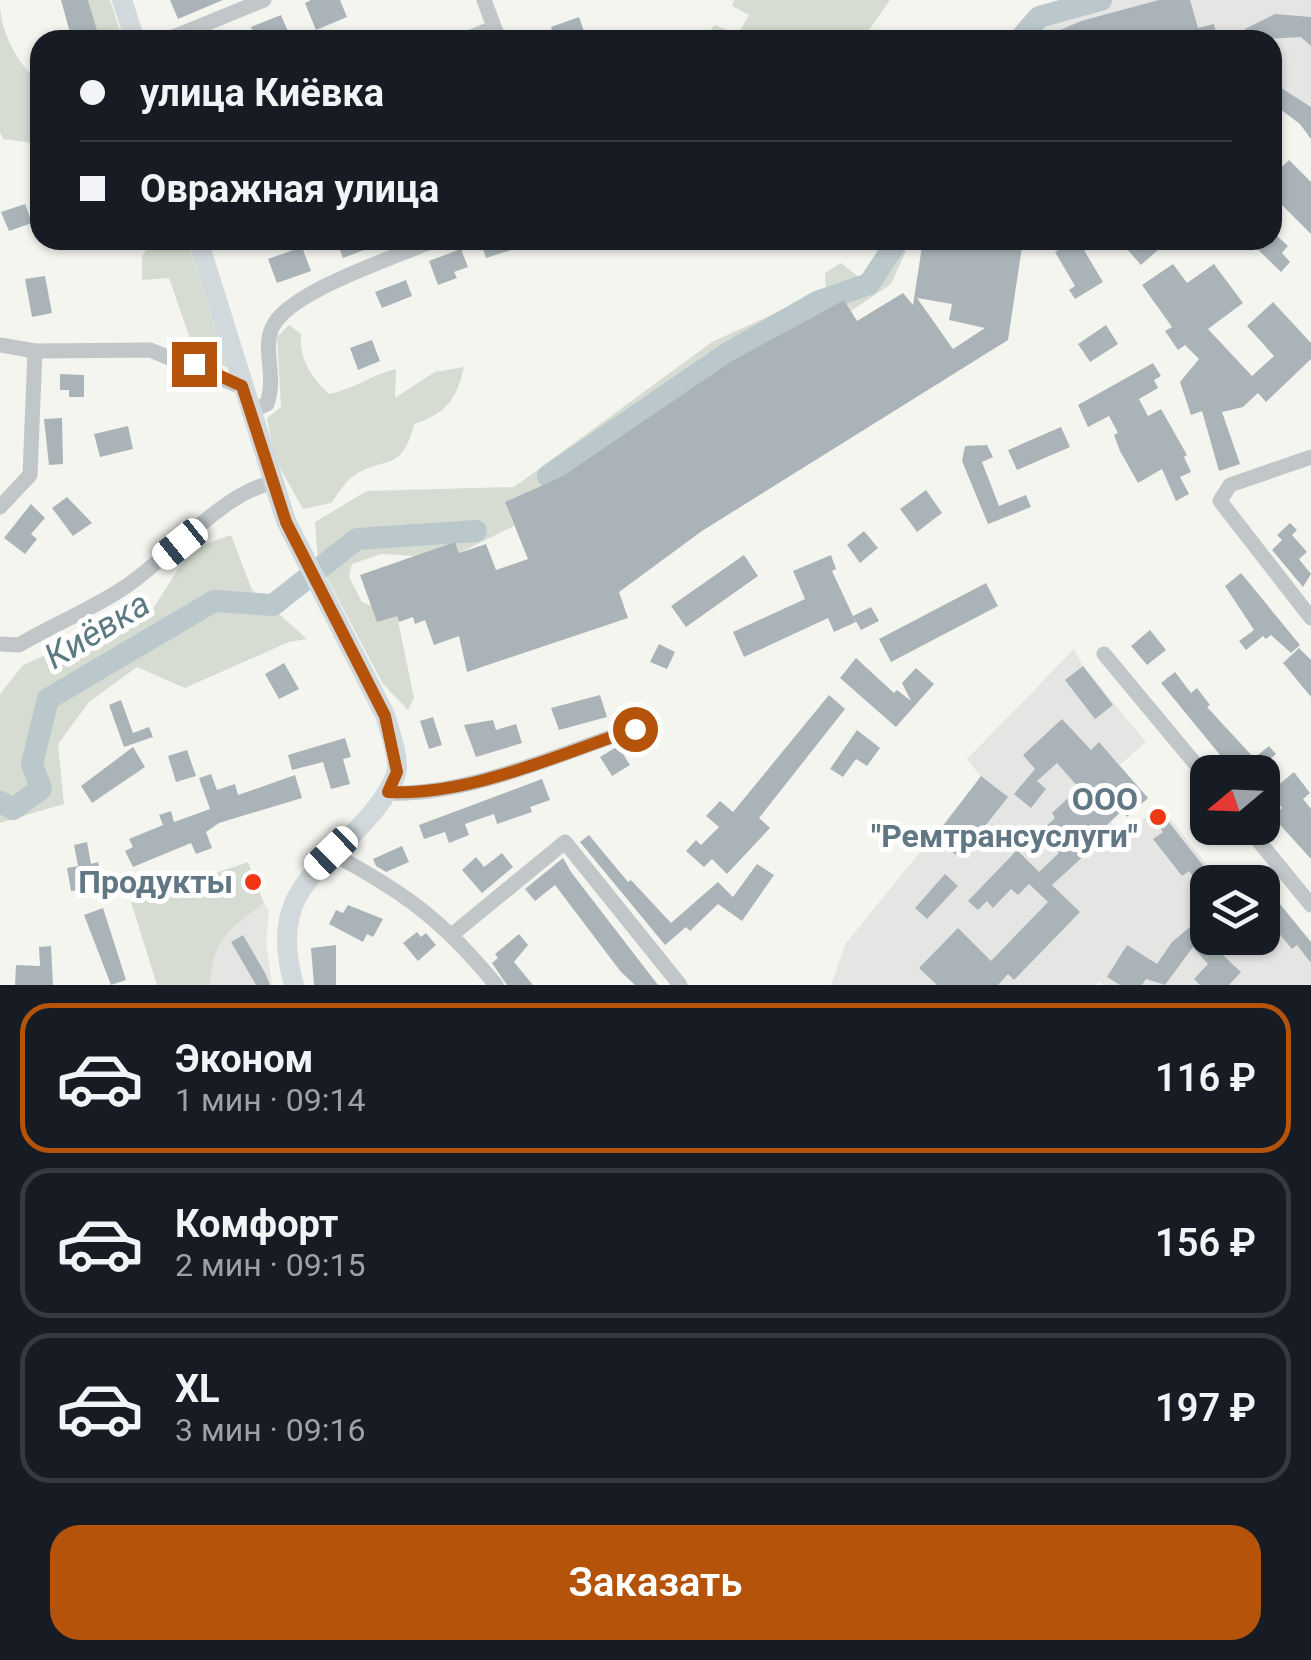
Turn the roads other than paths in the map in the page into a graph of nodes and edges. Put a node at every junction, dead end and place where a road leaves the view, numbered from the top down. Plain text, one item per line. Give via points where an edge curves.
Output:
1 (122, 0) edge
2 (264, 0) edge
3 (484, 0) edge
4 (132, 30) edge
5 (190, 30) edge
6 (495, 30) edge
7 (201, 250) edge
8 (414, 250) edge
9 (0, 345) edge
10 (34, 351) junction
11 (242, 386) junction
12 (249, 412) junction
13 (1311, 457) edge
14 (273, 484) junction
15 (0, 507) edge
16 (1311, 618) edge
17 (0, 644) edge
18 (1104, 654) dead end
19 (645, 726) dead end
20 (1190, 757) edge
21 (388, 792) junction
22 (1262, 845) edge
23 (331, 853) junction
24 (1311, 905) edge
25 (454, 933) junction
26 (294, 985) edge
27 (496, 985) edge
28 (680, 985) edge

1 - 4 main road
2 - 5 street
3 - 6 street
7 - 11 main road
8 - 12 street via 283,310 268,340 274,384 267,404
9 - 10 street
10 - 11 street via 150,350
10 - 15 street via 30,475
11 - 12 main road
12 - 14 main road
13 - 16 street via 1230,485 1220,500
14 - 17 street via 223,509 126,587 19,644
14 - 21 main road via 385,716 397,772
18 - 20 street
19 - 21 street via 424,794
21 - 23 main road
22 - 24 street
23 - 25 street
23 - 26 main road via 293,900
25 - 27 street
25 - 28 street via 565,842

